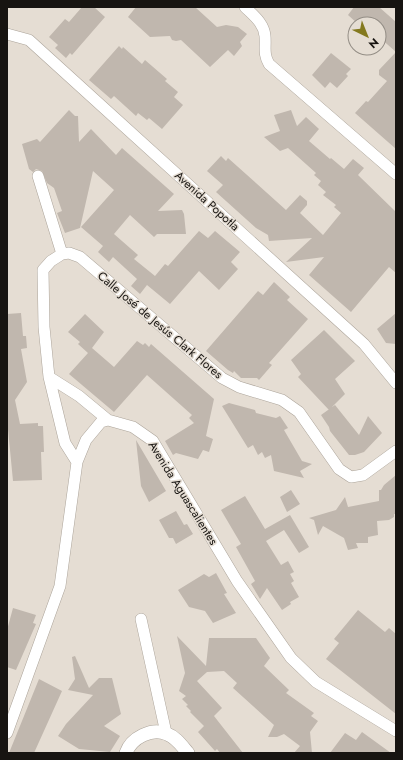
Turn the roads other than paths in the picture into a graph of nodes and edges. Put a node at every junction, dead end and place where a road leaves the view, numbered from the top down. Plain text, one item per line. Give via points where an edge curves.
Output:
1 (245, 7) edge
2 (7, 34) edge
3 (396, 174) edge
4 (38, 176) dead end
5 (62, 254) junction
6 (49, 377) junction
7 (396, 383) edge
8 (108, 420) junction
9 (396, 451) edge
10 (77, 462) junction
11 (141, 619) dead end
12 (396, 731) edge
13 (7, 733) edge
14 (166, 733) junction
15 (126, 753) edge
16 (188, 753) edge

1 - 3 street via 263,27 265,58 268,64
2 - 7 street, Avenida Popotla via 29,40 364,344
4 - 5 street
5 - 6 street via 43,270 44,327
5 - 9 street, Calle José de Jesús Clark Flores via 69,253 80,257 222,378 239,387 282,400 299,412 338,469 351,477 363,474
6 - 8 street via 79,396
6 - 10 street via 65,443
8 - 10 street via 101,422 86,440
8 - 12 street, Avenida Aguascalientes via 133,427 153,441 237,581 290,658 316,682
10 - 13 street via 60,586
11 - 14 street
14 - 15 street via 145,734 134,740
14 - 16 street via 175,738

